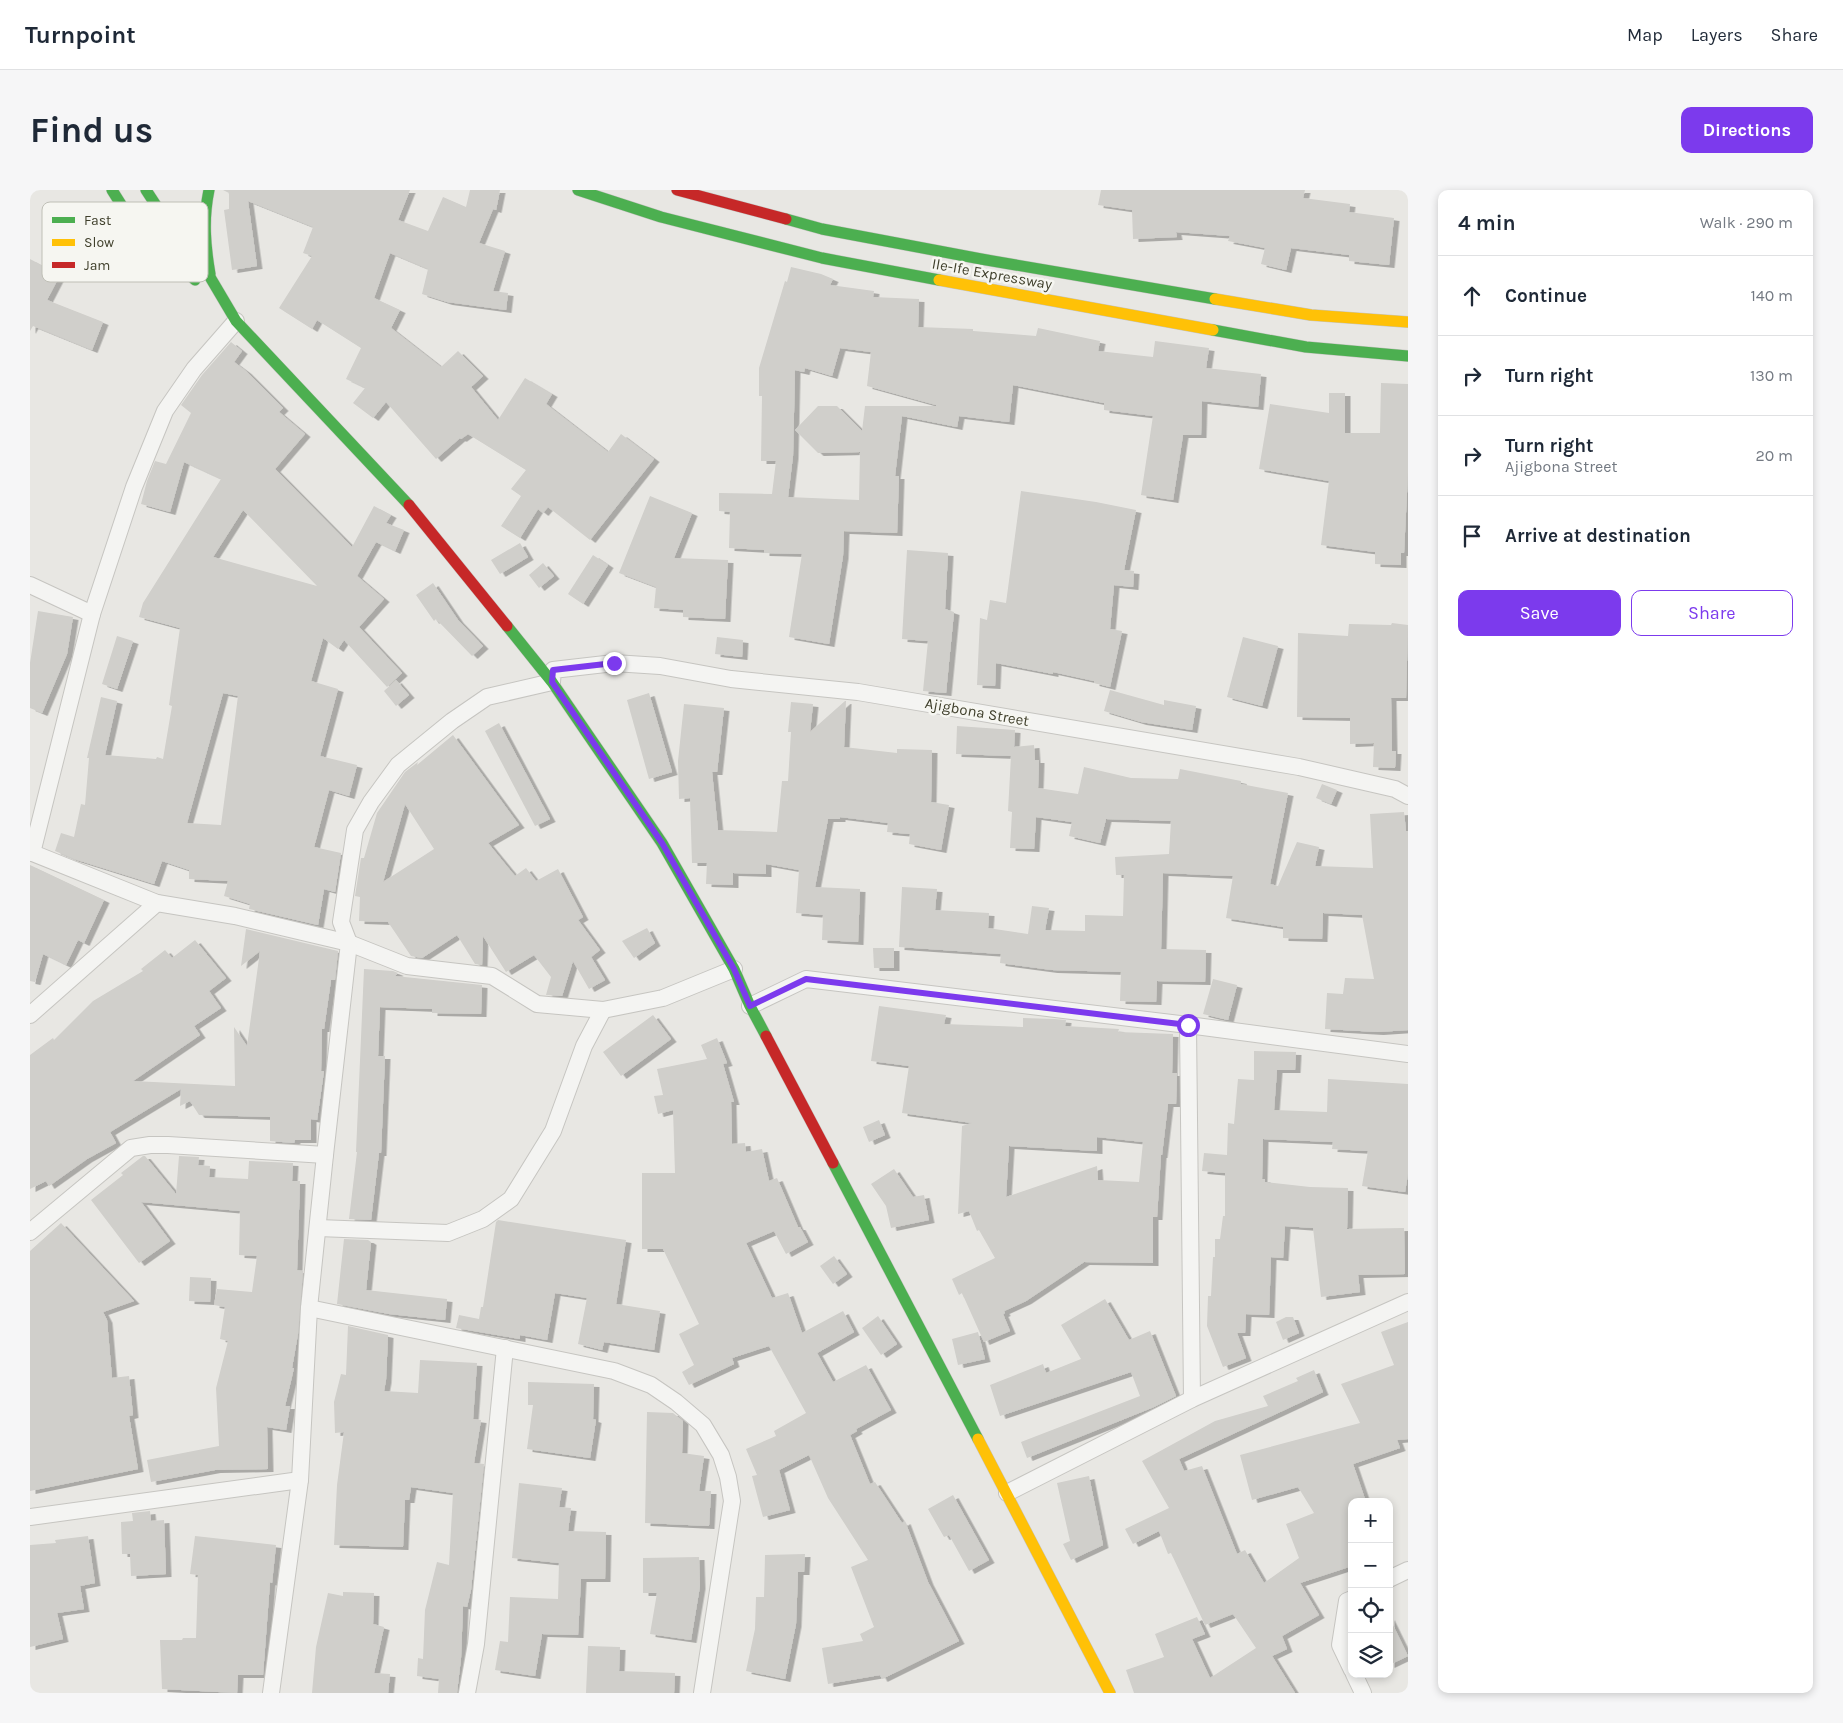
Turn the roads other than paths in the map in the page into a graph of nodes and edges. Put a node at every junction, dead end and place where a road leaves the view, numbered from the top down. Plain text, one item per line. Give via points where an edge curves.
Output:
1 (107, 190) edge
2 (112, 190) edge
3 (146, 190) edge
4 (578, 190) edge
5 (676, 190) edge
6 (118, 202) edge
7 (120, 202) edge
8 (154, 202) edge
9 (208, 266) edge
10 (208, 274) edge
11 (210, 277) junction
12 (197, 282) edge
13 (236, 321) junction
14 (1408, 322) edge
15 (1408, 356) edge
16 (30, 584) edge
17 (92, 614) junction
18 (552, 682) junction
19 (1408, 796) edge
20 (31, 852) edge
21 (157, 904) junction
22 (350, 943) junction
23 (734, 969) junction
24 (750, 1006) junction
25 (604, 1010) junction
26 (30, 1014) edge
27 (1188, 1025) junction
28 (1408, 1054) edge
29 (325, 1154) junction
30 (318, 1228) junction
31 (30, 1232) edge
32 (1408, 1302) edge
33 (309, 1308) junction
34 (505, 1348) junction
35 (1192, 1399) junction
36 (300, 1480) junction
37 (1007, 1493) junction
38 (30, 1517) edge
39 (1408, 1570) edge
40 (1393, 1577) edge
41 (1348, 1600) edge
42 (1348, 1662) edge
43 (1356, 1678) edge
44 (272, 1693) edge
45 (467, 1693) edge
46 (702, 1693) edge
47 (1110, 1693) edge
48 (1363, 1693) edge

1 - 6 main road
2 - 7 main road
3 - 8 main road
4 - 15 main road, Ile-Ife Expressway via 661,217 822,258 1306,347
5 - 14 main road, Ile-Ife Expressway via 822,229 980,259 1310,315
9 - 11 main road
10 - 11 main road
11 - 13 main road
12 - 13 main road
13 - 17 street via 194,368 165,411 134,487
13 - 18 main road via 411,507
16 - 17 street
17 - 20 street
18 - 19 street, Ajigbona Street via 553,670 614,663 858,692 1299,767 1395,789
18 - 22 street via 487,698 452,721 398,765 355,830 341,922
18 - 23 main road via 662,843
20 - 21 street
21 - 22 street via 235,916
21 - 26 street
22 - 25 street via 407,966 492,976 537,1004
22 - 29 street
23 - 24 main road
23 - 25 street via 663,998
24 - 27 street via 806,979
24 - 37 main road
25 - 30 street via 584,1046 553,1131 511,1199 483,1219 448,1233
27 - 28 street
27 - 35 street
29 - 30 street
29 - 31 street via 168,1145 131,1148
30 - 33 street
32 - 35 street
33 - 34 street
33 - 36 street
34 - 45 street via 476,1644
34 - 46 street via 614,1371 651,1385 703,1425 721,1455 732,1500
35 - 37 street
36 - 38 street
36 - 44 street
37 - 47 main road
39 - 40 street
41 - 42 street via 1340,1645
43 - 48 street

